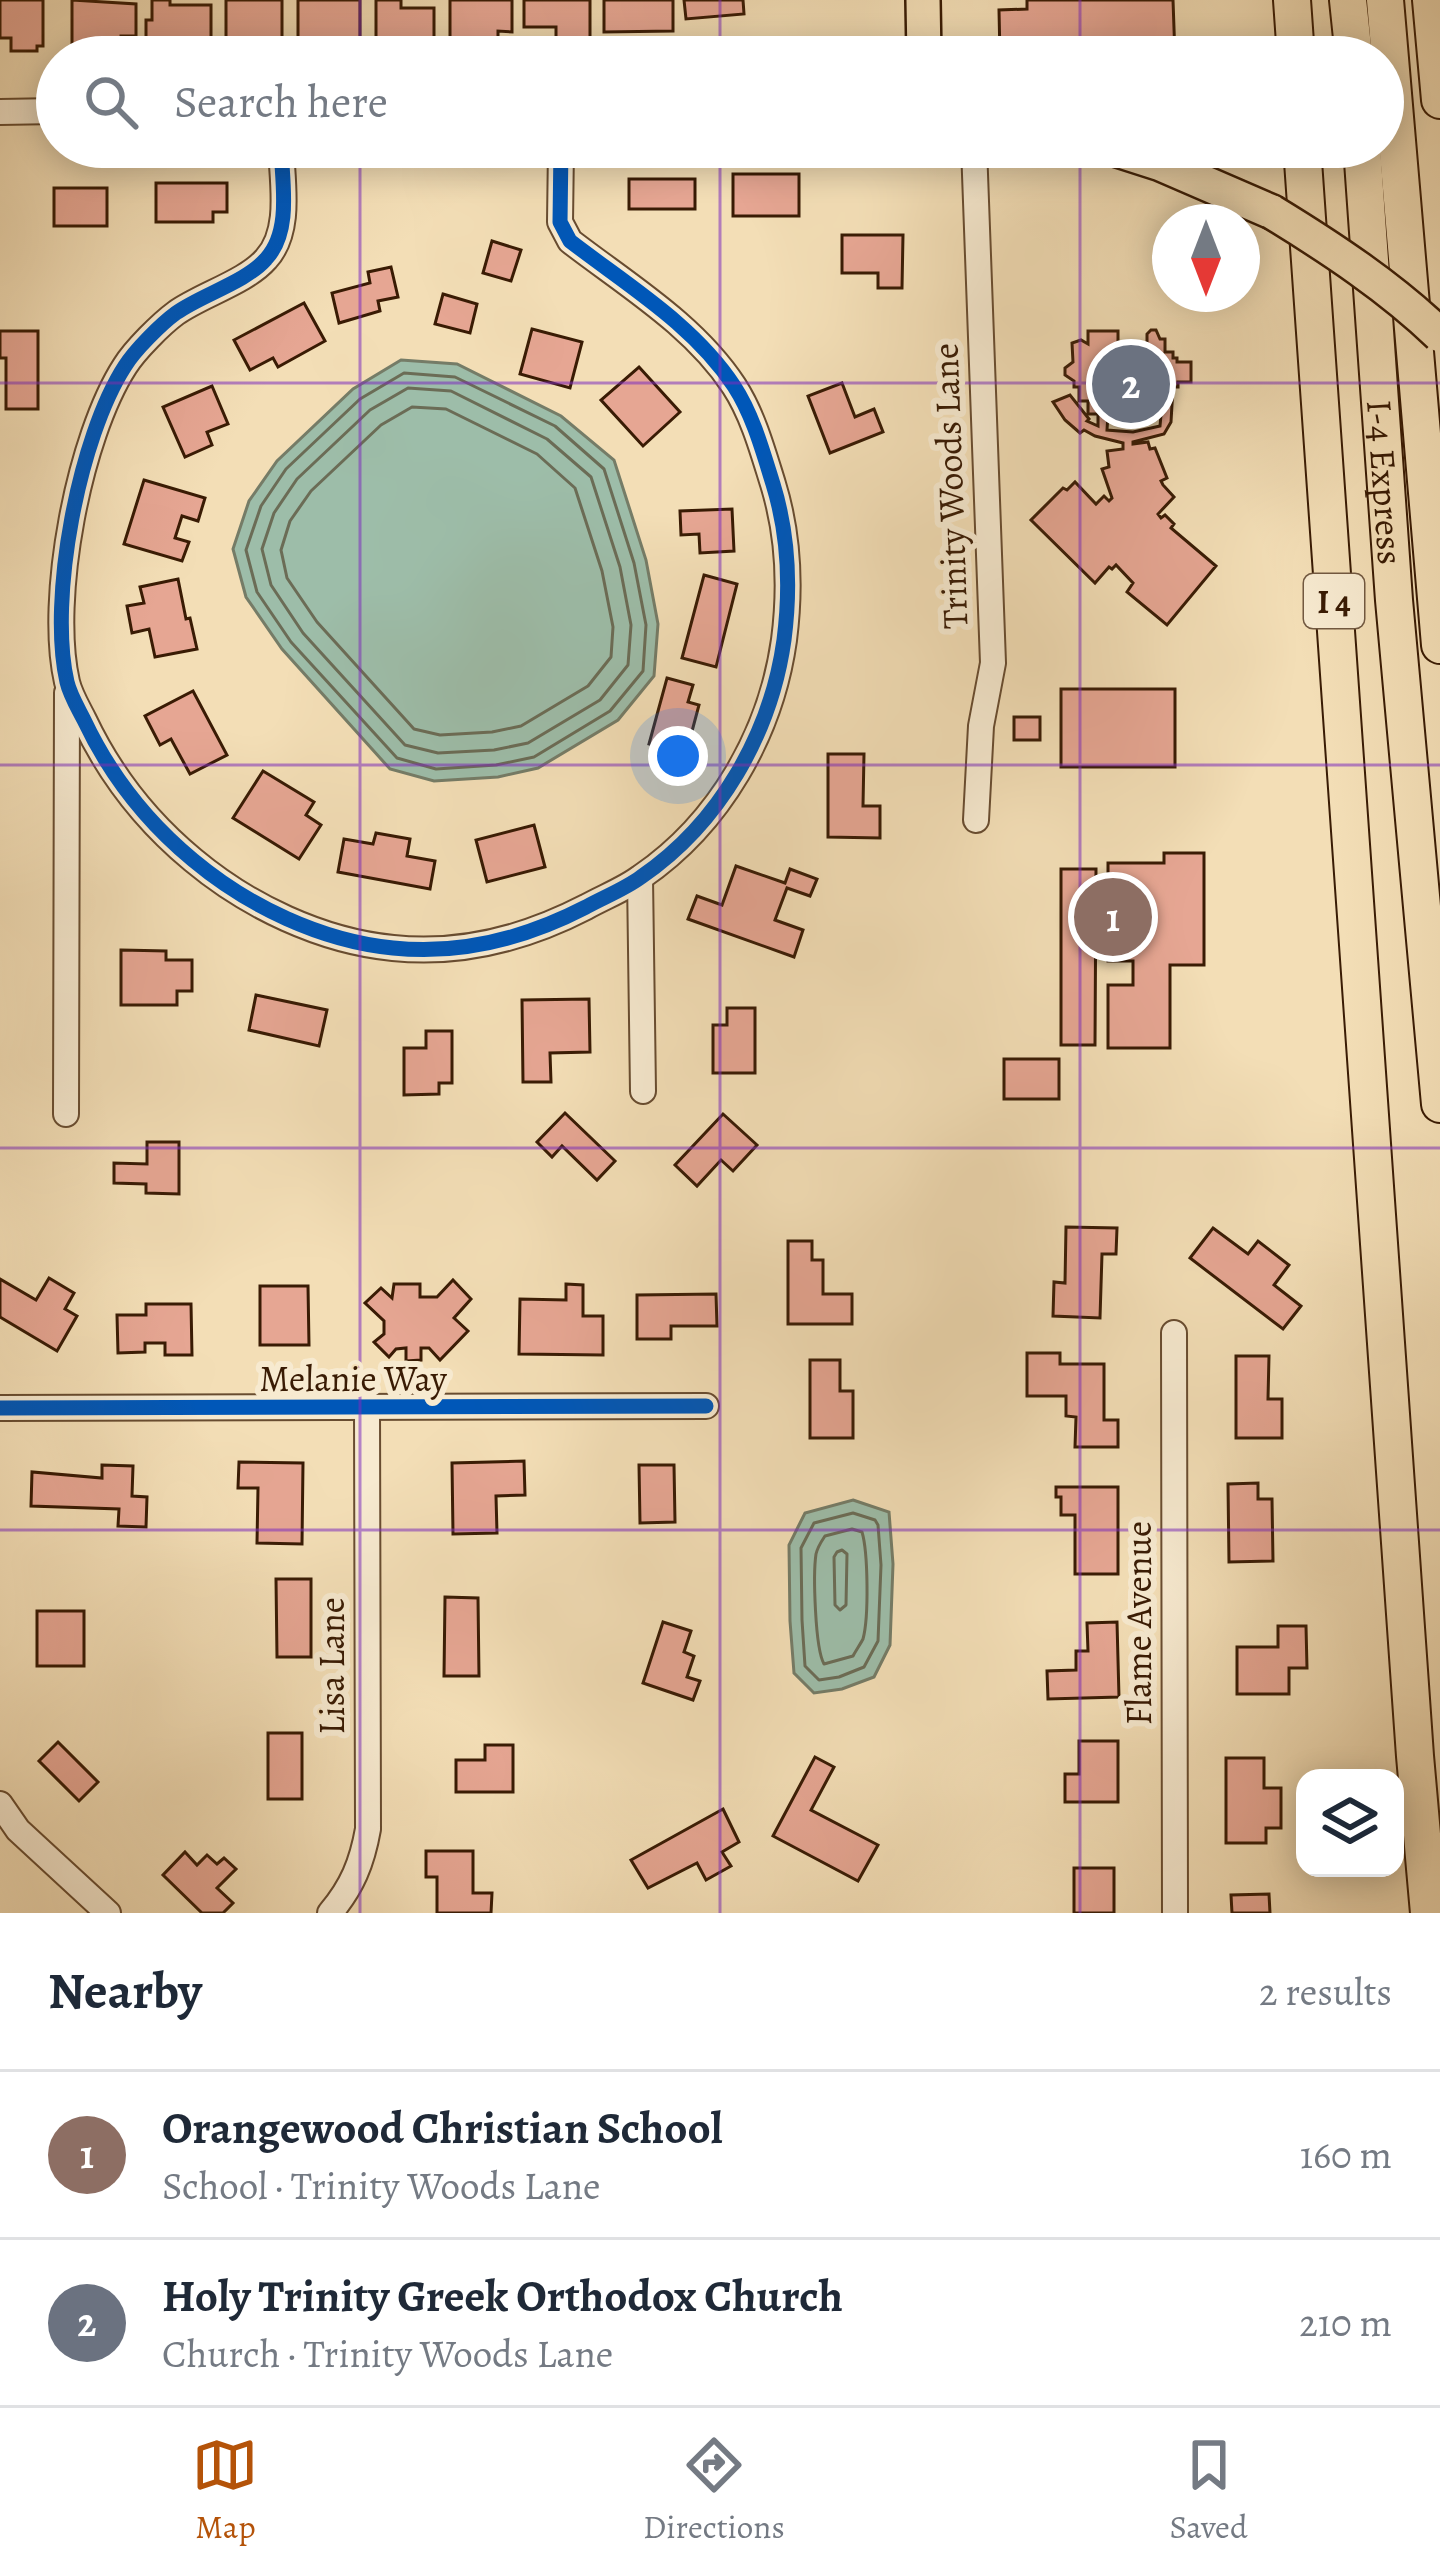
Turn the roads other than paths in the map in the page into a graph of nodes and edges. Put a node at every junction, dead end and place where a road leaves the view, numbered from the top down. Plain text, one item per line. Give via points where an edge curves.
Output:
1 (923, 0) edge
2 (1292, 0) edge
3 (1348, 0) edge
4 (1385, 0) edge
5 (1431, 0) edge
6 (924, 36) edge
7 (1295, 36) edge
8 (1352, 36) edge
9 (1388, 36) edge
10 (1440, 100) edge
11 (36, 111) edge
12 (0, 112) edge
13 (281, 168) edge
14 (561, 168) edge
15 (975, 168) edge
16 (1170, 168) edge
17 (1303, 168) edge
18 (1363, 168) edge
19 (1399, 168) edge
20 (1440, 335) edge
21 (1440, 645) edge
22 (68, 685) junction
23 (976, 820) dead end
24 (640, 878) junction
25 (644, 1090) dead end
26 (1440, 1104) edge
27 (66, 1114) dead end
28 (1174, 1334) dead end
29 (706, 1406) dead end
30 (0, 1408) edge
31 (367, 1408) junction
32 (0, 1804) edge
33 (108, 1913) edge
34 (330, 1913) edge
35 (1175, 1913) edge
36 (1429, 1913) edge

1 - 6 main road
2 - 7 highway
3 - 8 highway
4 - 9 highway, I-4 Express
5 - 10 highway
11 - 12 street
13 - 22 street via 282,230 266,259 175,314 126,363 93,430 64,574
14 - 24 street via 560,222 569,241 701,342 737,390 782,513 789,561 780,669 763,726 692,832
15 - 23 street, Trinity Woods Lane via 993,663
16 - 20 main road, bridge via 1273,212
17 - 36 highway, I 4
18 - 26 highway, I-4 Express
19 - 21 highway, I-4 Express
22 - 24 street via 118,779 162,835 222,884 336,937 392,948 498,941 551,925
22 - 27 street
24 - 25 street
28 - 35 street, Flame Avenue
29 - 31 street, Melanie Way
30 - 31 street, Melanie Way
31 - 34 street, Lisa Lane via 368,1829 350,1888
32 - 33 street

